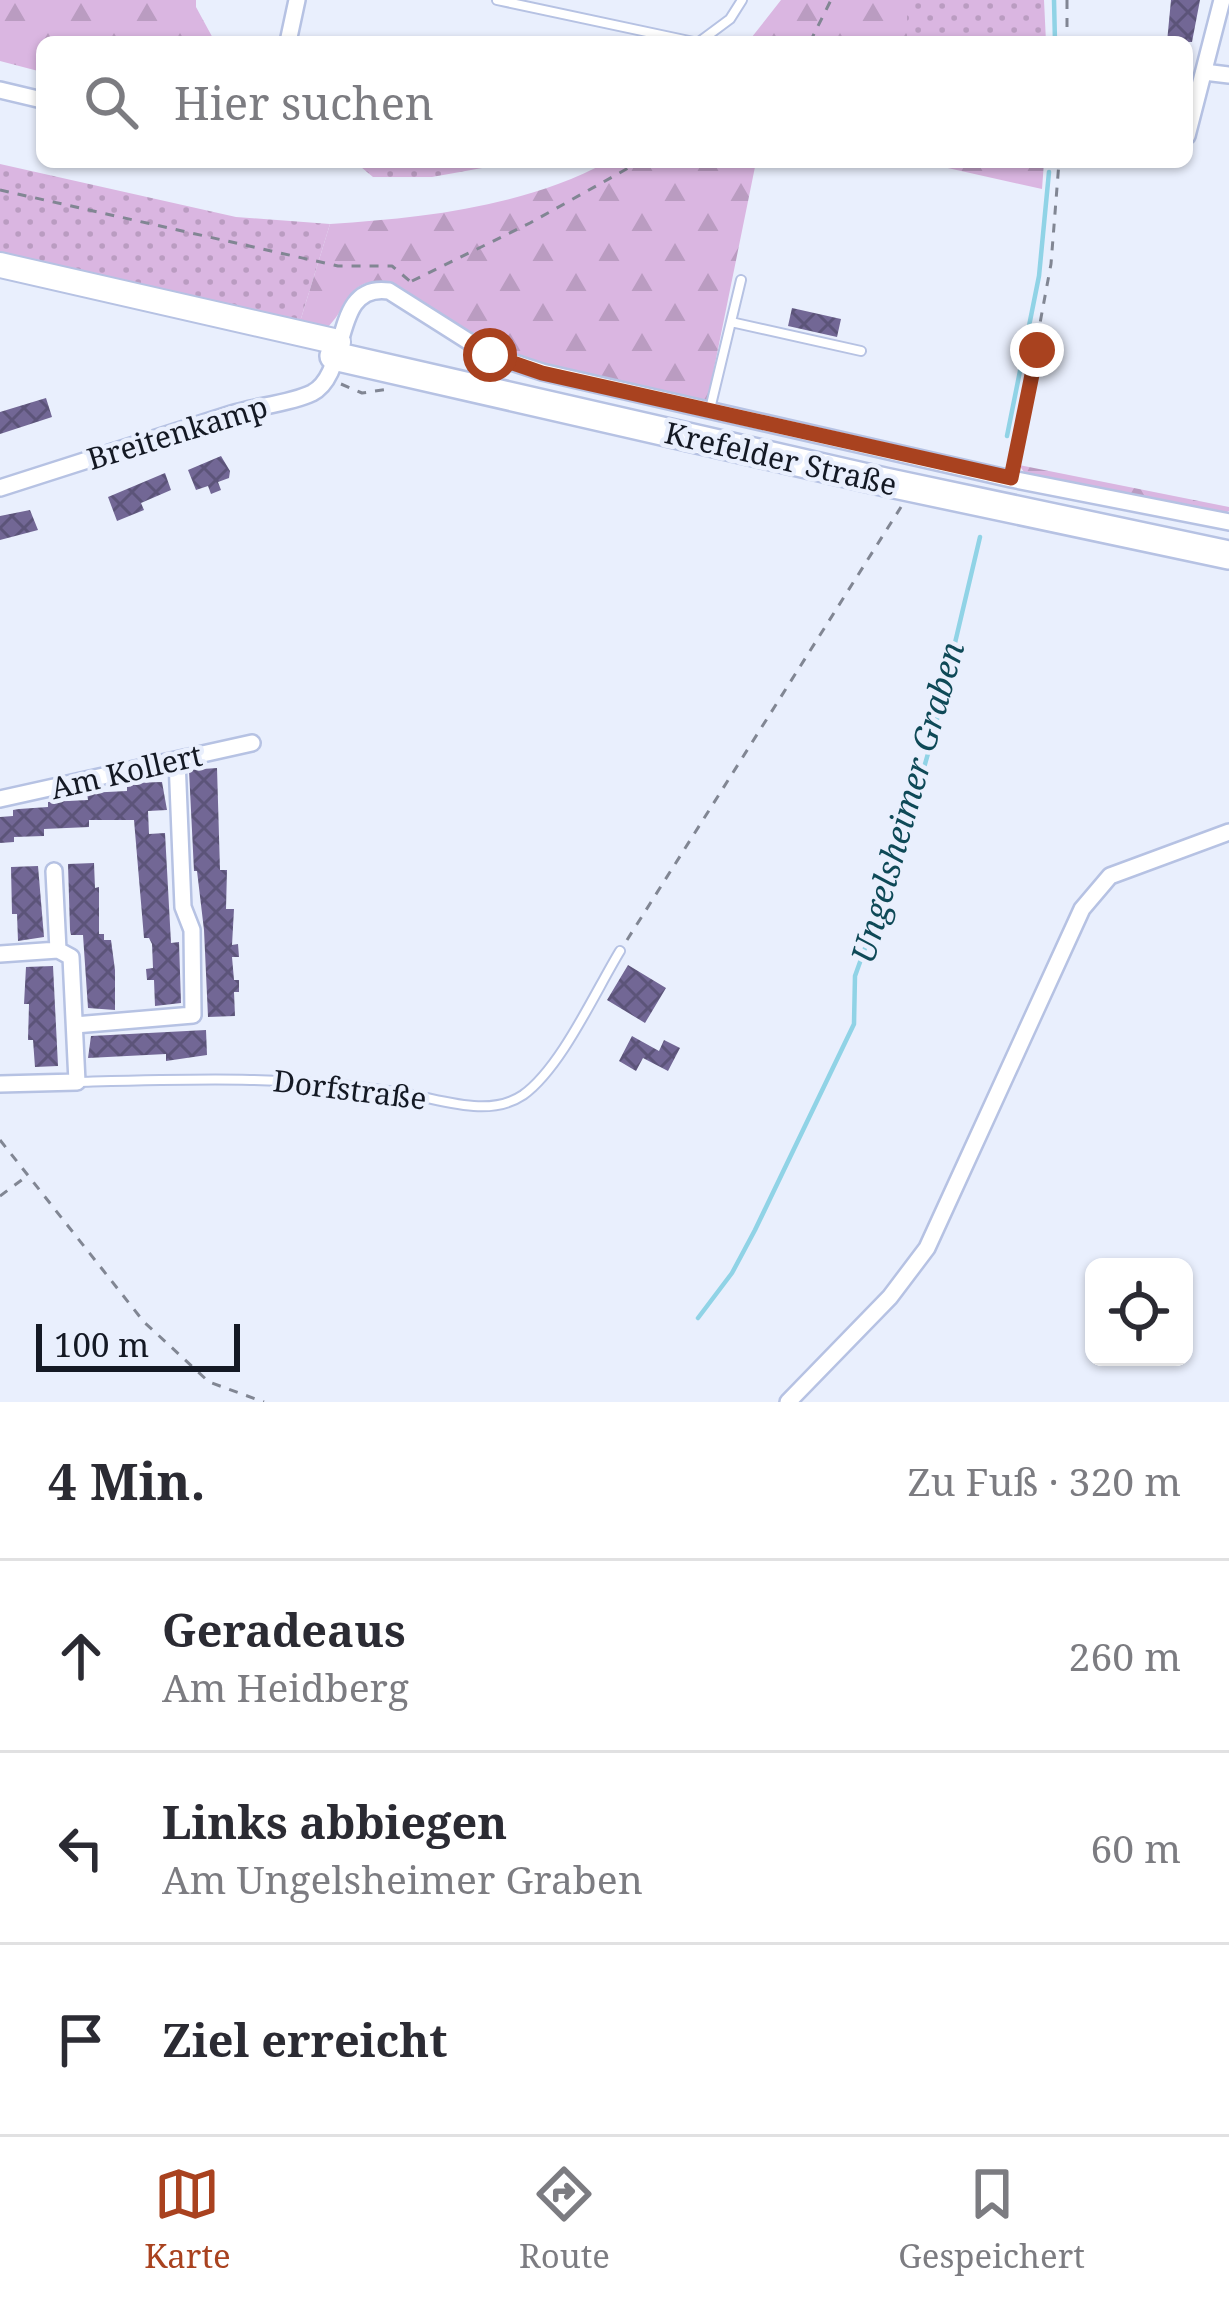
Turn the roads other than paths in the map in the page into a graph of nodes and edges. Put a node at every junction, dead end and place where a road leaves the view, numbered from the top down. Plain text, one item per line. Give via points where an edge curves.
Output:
1 (297, 0) edge
2 (497, 0) edge
3 (742, 0) edge
4 (1222, 0) edge
5 (289, 36) edge
6 (668, 36) edge
7 (705, 36) edge
8 (1204, 73) junction
9 (1229, 75) edge
10 (0, 90) edge
11 (36, 99) edge
12 (1193, 114) edge
13 (0, 266) edge
14 (0, 280) edge
15 (741, 280) dead end
16 (731, 322) junction
17 (336, 349) junction
18 (861, 351) dead end
19 (710, 410) junction
20 (0, 488) edge
21 (1229, 522) edge
22 (1229, 542) edge
23 (1229, 555) edge
24 (253, 743) dead end
25 (177, 760) junction
26 (0, 800) edge
27 (1229, 832) edge
28 (54, 872) dead end
29 (58, 950) junction
30 (620, 951) road end
31 (0, 954) edge
32 (75, 1025) junction
33 (77, 1082) junction
34 (0, 1084) edge
35 (788, 1402) edge

1 - 5 street
2 - 6 lane
3 - 7 lane
4 - 8 street
8 - 9 street
8 - 12 street
10 - 11 street
13 - 17 main road, Krefelder Straße
14 - 17 main road, Krefelder Straße
15 - 16 lane
16 - 18 lane
16 - 19 lane
17 - 19 street, Breitenkamp via 360,297 389,292 490,355
17 - 20 street, Breitenkamp via 321,387 308,395
17 - 22 highway, Krefelder Straße
17 - 23 highway, Krefelder Straße via 885,482
19 - 21 street
24 - 25 street, Am Kollert
25 - 26 street, Am Kollert
25 - 32 street via 193,1015
27 - 35 street via 1110,875 1082,909 927,1248
28 - 29 street
29 - 31 street
29 - 32 street via 71,957
30 - 33 lane, Dorfstraße via 554,1060 524,1094 501,1105 336,1082
32 - 33 street
33 - 34 street, Dorfstraße

